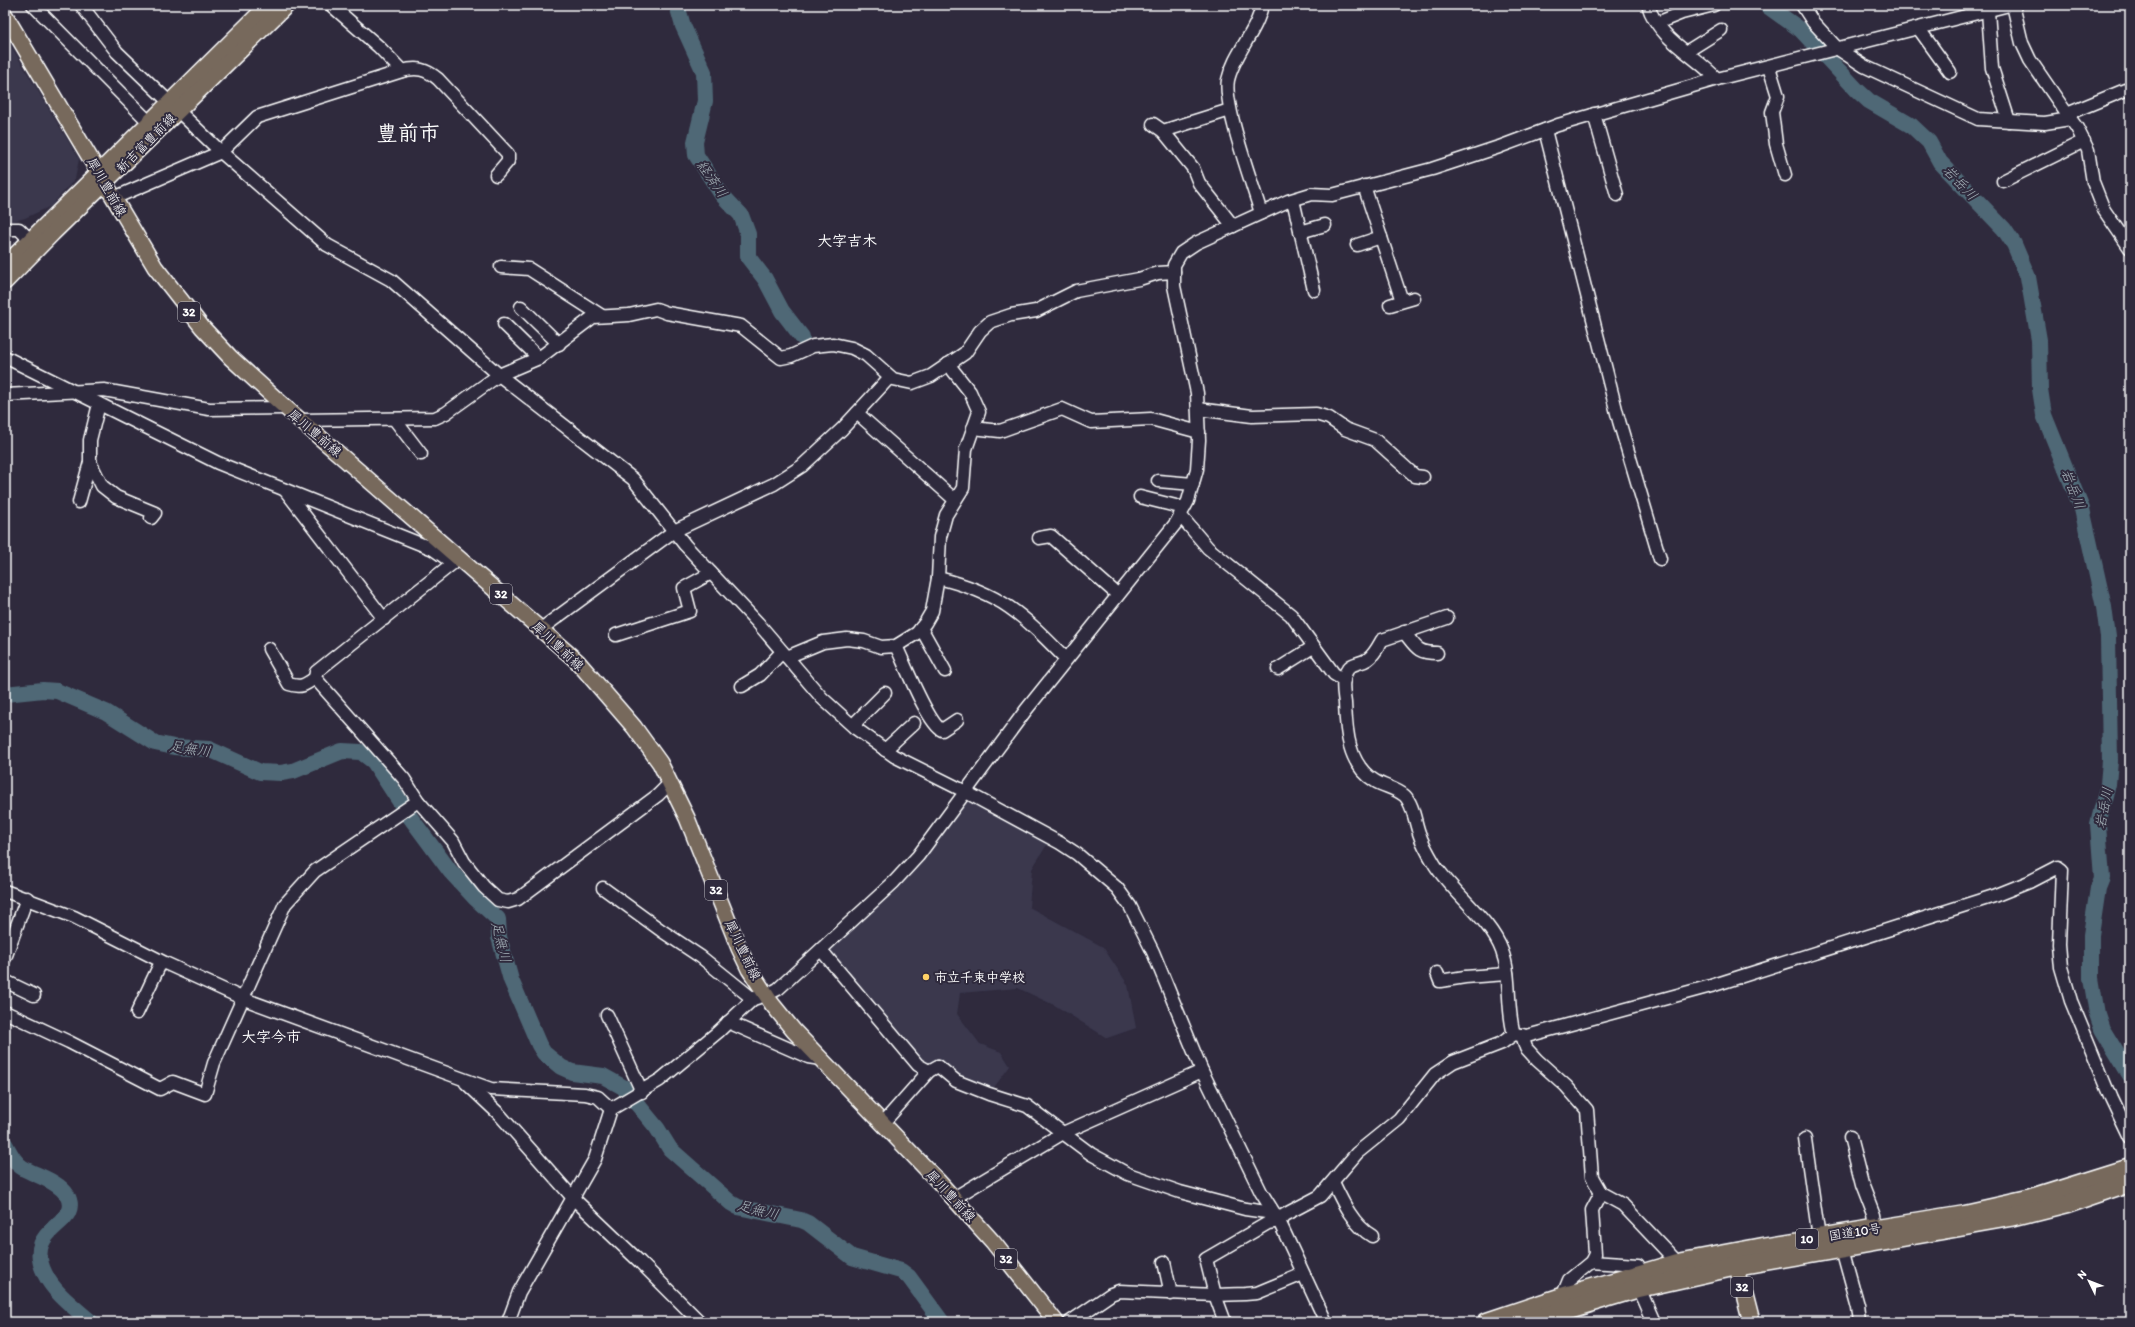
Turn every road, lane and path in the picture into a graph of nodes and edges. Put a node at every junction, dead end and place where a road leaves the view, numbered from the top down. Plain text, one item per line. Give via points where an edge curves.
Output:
1 (33, 5) edge
2 (81, 5) edge
3 (268, 5) edge
4 (287, 5) edge
5 (331, 5) edge
6 (1262, 5) edge
7 (1648, 5) edge
8 (1714, 5) edge
9 (1802, 5) edge
10 (2009, 5) edge
11 (2013, 5) edge
12 (1988, 11) junction
13 (5, 15) edge
14 (1657, 23) junction
15 (1919, 29) junction
16 (1721, 30) dead end
17 (1838, 49) junction
18 (1686, 52) junction
19 (1769, 67) junction
20 (402, 70) junction
21 (1950, 72) dead end
22 (1718, 79) junction
23 (2130, 88) edge
24 (174, 106) junction
25 (1230, 110) junction
26 (1594, 114) junction
27 (2068, 116) junction
28 (2009, 121) junction
29 (1153, 124) dead end
30 (154, 127) junction
31 (1545, 130) junction
32 (1164, 131) junction
33 (2084, 141) junction
34 (221, 152) junction
35 (496, 175) dead end
36 (1785, 175) dead end
37 (102, 179) junction
38 (2003, 182) dead end
39 (1364, 186) junction
40 (1617, 195) dead end
41 (114, 198) junction
42 (1293, 200) junction
43 (1262, 213) junction
44 (1325, 225) dead end
45 (1233, 226) junction
46 (5, 230) edge
47 (1300, 232) junction
48 (1381, 237) junction
49 (30, 240) junction
50 (1357, 245) dead end
51 (2130, 248) edge
52 (5, 265) edge
53 (501, 267) dead end
54 (1174, 272) junction
55 (5, 282) edge
56 (1314, 290) dead end
57 (1414, 298) dead end
58 (1402, 301) junction
59 (1390, 305) dead end
60 (521, 307) dead end
61 (602, 316) junction
62 (504, 324) dead end
63 (559, 344) junction
64 (5, 358) edge
65 (539, 358) junction
66 (948, 364) junction
67 (499, 375) junction
68 (890, 377) junction
69 (76, 392) junction
70 (5, 395) edge
71 (99, 404) junction
72 (286, 408) junction
73 (1198, 409) junction
74 (857, 412) junction
75 (302, 420) junction
76 (395, 420) junction
77 (973, 428) junction
78 (1199, 432) junction
79 (421, 454) dead end
80 (90, 462) junction
81 (1423, 477) dead end
82 (1158, 481) dead end
83 (1193, 484) junction
84 (285, 490) junction
85 (1140, 497) dead end
86 (955, 500) junction
87 (79, 502) dead end
88 (1182, 512) junction
89 (151, 518) dead end
90 (674, 531) junction
91 (1039, 538) dead end
92 (1660, 559) dead end
93 (456, 561) junction
94 (711, 573) junction
95 (938, 578) junction
96 (1118, 595) junction
97 (1447, 618) dead end
98 (384, 619) junction
99 (920, 628) junction
100 (541, 629) junction
101 (1404, 632) junction
102 (616, 635) dead end
103 (896, 646) junction
104 (1313, 648) junction
105 (269, 649) dead end
106 (1437, 652) dead end
107 (785, 654) junction
108 (1066, 659) junction
109 (1278, 669) dead end
110 (946, 671) dead end
111 (315, 678) junction
112 (1344, 680) junction
113 (742, 686) dead end
114 (885, 692) dead end
115 (957, 720) dead end
116 (914, 723) dead end
117 (855, 728) junction
118 (885, 750) junction
119 (670, 783) junction
120 (964, 791) junction
121 (418, 801) junction
122 (603, 888) dead end
123 (5, 891) edge
124 (27, 898) junction
125 (821, 950) junction
126 (5, 958) edge
127 (161, 962) junction
128 (1437, 973) dead end
129 (1507, 974) junction
130 (5, 981) edge
131 (34, 995) dead end
132 (760, 997) junction
133 (244, 999) junction
134 (5, 1012) edge
135 (137, 1013) dead end
136 (607, 1015) dead end
137 (728, 1022) junction
138 (1518, 1035) junction
139 (821, 1059) junction
140 (929, 1071) junction
141 (1202, 1071) junction
142 (462, 1079) junction
143 (642, 1092) junction
144 (611, 1109) junction
145 (883, 1123) junction
146 (1063, 1133) junction
147 (1850, 1136) dead end
148 (2130, 1138) edge
149 (1805, 1139) dead end
150 (2130, 1168) edge
151 (1333, 1182) junction
152 (2130, 1182) edge
153 (1601, 1193) junction
154 (954, 1198) junction
155 (574, 1199) junction
156 (1279, 1222) junction
157 (1876, 1228) junction
158 (1372, 1236) dead end
159 (1819, 1238) junction
160 (1842, 1248) junction
161 (1735, 1259) junction
162 (1164, 1262) dead end
163 (1591, 1262) junction
164 (1678, 1263) junction
165 (1303, 1274) junction
166 (1640, 1280) junction
167 (1171, 1294) junction
168 (1215, 1295) junction
169 (1562, 1297) junction
170 (508, 1322) edge
171 (700, 1322) edge
172 (1056, 1322) edge
173 (1070, 1322) edge
174 (1225, 1322) edge
175 (1326, 1322) edge
176 (1487, 1322) edge
177 (1526, 1322) edge
178 (1654, 1322) edge
179 (1751, 1322) edge
180 (1860, 1322) edge

1 - 30 street
2 - 24 street via 117,52
3 - 24 main road, 新吉富豊前線
4 - 24 main road, 新吉富豊前線
5 - 20 street
6 - 25 street via 1260,17 1233,64 1228,81
7 - 14 street
8 - 14 street via 1682,13
9 - 17 street via 1813,22
10 - 12 street
11 - 27 street via 2022,43 2030,60
12 - 15 street
12 - 28 street via 1992,68
13 - 37 main road, 犀川豊前線 / 32
14 - 18 street
15 - 17 street
15 - 21 street
16 - 18 street
17 - 19 street
17 - 28 street via 1864,66 1978,120
18 - 22 street via 1704,64
19 - 22 street
19 - 36 street via 1778,96 1772,112 1776,144
20 - 34 street via 257,118
20 - 35 street via 418,68 432,75 504,148 510,159
22 - 26 street
23 - 27 street
24 - 30 main road, 新吉富豊前線
24 - 34 street
25 - 32 street
25 - 43 street
26 - 31 street
26 - 40 street
27 - 28 street via 2045,122
27 - 33 street
29 - 32 street
30 - 37 main road, 新吉富豊前線
31 - 39 street via 1432,168
31 - 92 street via 1619,421
32 - 45 street via 1193,168 1199,183
33 - 38 street
33 - 51 street via 2093,182 2104,210
34 - 41 street
34 - 67 street via 326,246 391,280
37 - 41 main road, 犀川豊前線 / 32
37 - 49 main road, 新吉富豊前線
37 - 55 main road, 新吉富豊前線
39 - 42 street via 1332,195 1311,194
39 - 48 street
41 - 72 main road, 犀川豊前線 / 32 via 155,266 202,327 231,358
42 - 43 street
42 - 47 street
43 - 45 street
44 - 47 street
45 - 54 street via 1181,253 1174,264
46 - 49 street via 19,229
47 - 56 street
48 - 50 street
48 - 58 street
49 - 52 main road, 新吉富豊前線
53 - 61 street via 528,269
54 - 66 street via 1158,273 1076,291 1036,311 990,322 980,331 965,353
54 - 73 street via 1174,286 1197,393
57 - 58 street
58 - 59 street
60 - 63 street
61 - 63 street via 584,322
61 - 68 street via 629,315 656,308 668,313 741,326 781,358 813,346 833,344 852,348 866,355
62 - 65 street
63 - 65 street
64 - 69 street
65 - 67 street
66 - 68 street via 931,376 912,383
66 - 77 street via 976,403 978,412
67 - 76 street via 435,418
67 - 90 street via 633,479
68 - 74 street
69 - 70 street
69 - 71 street
69 - 72 street via 104,390 209,409
71 - 80 street via 90,440
71 - 84 street via 218,463
72 - 75 main road, 犀川豊前線 / 32
73 - 78 street
73 - 81 street via 1252,416 1316,414 1329,418 1345,429 1375,440 1414,476
74 - 86 street
74 - 90 street via 802,466 774,484
75 - 76 street
75 - 93 main road, 犀川豊前線 / 32
76 - 79 street
77 - 78 street via 1000,431 1062,409 1091,422 1151,419
77 - 86 street via 966,449 963,488
78 - 83 street via 1197,469
80 - 87 street
80 - 89 street via 102,486 116,496 155,513
82 - 83 street
83 - 88 street
84 - 93 street via 433,549
84 - 98 street
85 - 88 street
86 - 95 street via 946,515 940,537
88 - 96 street
88 - 104 street via 1208,548 1290,615
90 - 94 street
90 - 100 street
91 - 96 street via 1051,536
93 - 98 street
93 - 100 main road, 犀川豊前線 / 32
94 - 102 street via 684,588 690,611
94 - 107 street
95 - 99 street via 932,611
95 - 108 street via 976,589 1004,602 1029,621
96 - 108 street
97 - 101 street
98 - 111 street via 316,672
99 - 103 street via 917,633
99 - 110 street
100 - 119 main road, 犀川豊前線 / 32 via 577,661 614,703 660,763
101 - 106 street via 1419,650 1424,653
101 - 112 street via 1382,640 1374,654 1367,660 1356,662 1350,668
103 - 107 street via 881,647 864,640 847,639 823,642
103 - 115 street via 924,708 938,728 942,730
104 - 109 street
104 - 112 street via 1334,674
105 - 111 street via 289,684 304,686
107 - 113 street
107 - 117 street via 822,698
108 - 120 street
111 - 121 street via 404,779
112 - 129 street via 1347,739 1352,754 1362,770 1375,781 1393,788 1405,797 1419,834 1436,865 1502,951
114 - 117 street via 857,721
116 - 118 street
117 - 118 street
118 - 120 street
119 - 121 street via 658,795 524,896 508,902 494,898 484,887 464,862 453,841
119 - 132 main road, 犀川豊前線 / 32 via 687,818
120 - 125 street via 918,856
120 - 141 street via 1060,842 1102,874 1123,895 1153,952
121 - 133 street via 315,871 300,885 285,904
122 - 132 street
123 - 124 street
124 - 126 street
124 - 127 street via 74,917
125 - 132 street via 778,989
125 - 140 street via 918,1065
127 - 133 street
127 - 135 street
128 - 129 street via 1440,981 1465,976
129 - 138 street via 1509,1020
130 - 131 street
132 - 137 street
132 - 139 main road, 犀川豊前線 / 32
133 - 134 street via 214,1063 204,1094 173,1082 160,1089
133 - 142 street
136 - 143 street
137 - 139 street via 808,1057
137 - 143 street via 660,1080
138 - 148 street via 1528,1036 1719,983 1994,896 2058,867 2062,870 2059,944 2061,967 2071,1001
138 - 151 street via 1453,1062 1435,1074 1399,1119 1357,1153
138 - 153 street via 1537,1060 1571,1090 1587,1110 1592,1177
139 - 145 main road, 犀川豊前線 / 32
140 - 145 street
140 - 146 street via 938,1066 956,1081 1027,1106
141 - 146 street
141 - 156 street via 1261,1192
142 - 144 street via 491,1089 592,1095
142 - 155 street via 499,1114
143 - 144 street
144 - 155 street via 595,1159
145 - 154 main road, 犀川豊前線 / 32
146 - 154 street
146 - 156 street via 1091,1154 1128,1174 1180,1192 1266,1212
147 - 157 street
149 - 159 street
150 - 157 highway, 国道10号 / 10 via 2028,1200 1965,1214
151 - 156 street via 1320,1196 1284,1215
151 - 158 street via 1345,1207 1365,1232
152 - 160 highway, 国道10号 / 10 via 2066,1204 2011,1218
153 - 163 street via 1592,1210 1594,1254
153 - 164 street via 1623,1205
154 - 172 main road, 犀川豊前線 / 32 via 993,1242
155 - 170 street via 519,1292
155 - 171 street
156 - 165 street
156 - 168 street via 1268,1223 1206,1258
157 - 159 highway, 国道10号 / 10
159 - 161 highway, 国道10号 / 10
160 - 161 highway, 国道10号 / 10
160 - 180 street
161 - 164 highway, 国道10号 / 10
161 - 166 highway, 国道10号 / 10
161 - 179 main road, 32
162 - 167 street
163 - 166 street via 1638,1265
163 - 169 street via 1569,1280
164 - 166 highway, 国道10号 / 10
165 - 168 street via 1257,1293
165 - 175 street
166 - 169 highway, 国道10号 / 10
166 - 177 highway, 国道10号 / 10
166 - 178 street
167 - 168 street
167 - 173 street via 1119,1291
168 - 174 street
169 - 176 highway, 国道10号 / 10

